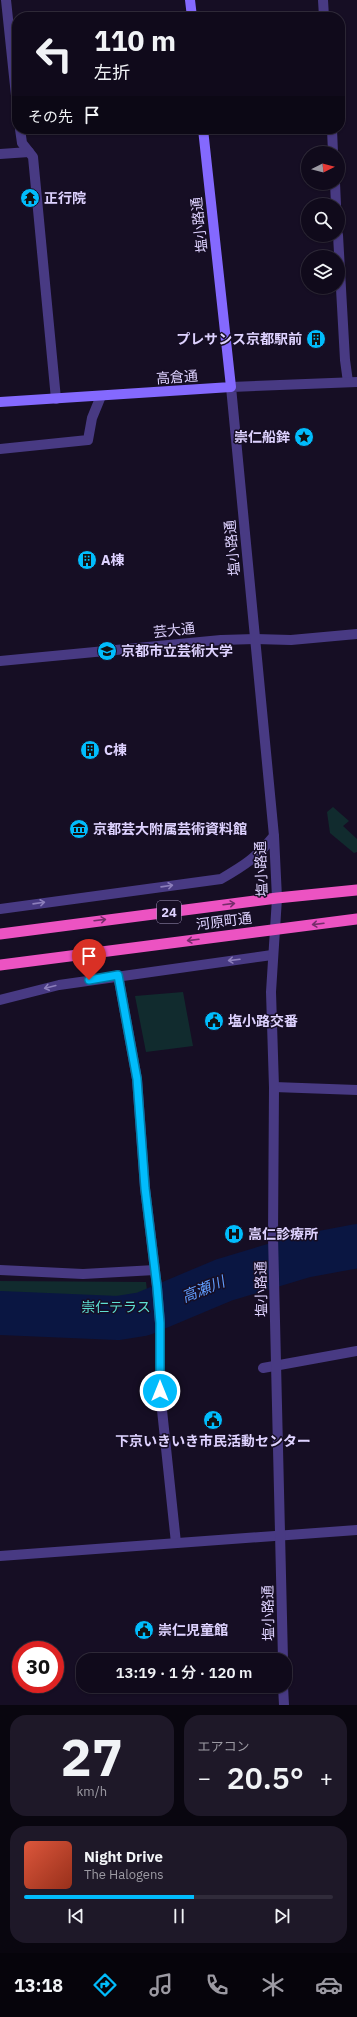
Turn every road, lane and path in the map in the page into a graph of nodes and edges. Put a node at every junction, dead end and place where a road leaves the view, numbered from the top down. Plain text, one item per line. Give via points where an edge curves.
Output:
1 (6, 0) edge
2 (190, 0) edge
3 (323, 0) edge
4 (191, 12) edge
5 (324, 12) edge
6 (12, 57) edge
7 (21, 134) edge
8 (204, 134) edge
9 (332, 134) edge
10 (333, 146) edge
11 (29, 152) junction
12 (0, 154) edge
13 (338, 242) edge
14 (352, 382) edge
15 (231, 387) junction
16 (100, 396) junction
17 (56, 399) junction
18 (0, 402) edge
19 (0, 449) edge
20 (357, 634) edge
21 (255, 639) junction
22 (0, 661) edge
23 (274, 836) junction
24 (357, 890) edge
25 (277, 898) junction
26 (0, 909) edge
27 (357, 920) edge
28 (274, 930) junction
29 (0, 934) edge
30 (272, 955) junction
31 (0, 965) edge
32 (118, 975) junction
33 (0, 1000) edge
34 (274, 1087) junction
35 (357, 1090) edge
36 (0, 1270) edge
37 (155, 1270) junction
38 (357, 1352) edge
39 (276, 1366) junction
40 (263, 1368) dead end
41 (357, 1530) edge
42 (280, 1537) junction
43 (176, 1543) junction
44 (0, 1556) edge
45 (283, 1653) edge
46 (283, 1693) edge
47 (284, 1705) edge

1 - 6 street
2 - 4 main road
3 - 5 street
7 - 11 street via 22,142
8 - 15 main road, 塩小路通
9 - 10 street
11 - 12 street
11 - 17 street via 33,156
13 - 14 street via 345,360
14 - 15 street, 高倉通
15 - 16 main road, 高倉通
15 - 21 street, 塩小路通
16 - 17 main road, 高倉通
16 - 19 street via 88,440
17 - 18 main road, 高倉通
20 - 21 street, 芸大通 via 291,640
21 - 22 street, 芸大通
21 - 23 street, 塩小路通
23 - 25 street, 塩小路通
26 -> 23 street via 221,879 246,865
24 - 25 highway, 河原町通 / 24
25 - 28 street, 塩小路通
29 -> 25 highway, 河原町通 / 24
27 -> 28 highway, 河原町通 / 24
28 - 30 street, 塩小路通
28 -> 31 highway, 河原町通 / 24
30 -> 32 street
30 - 34 street, 塩小路通
32 -> 33 street via 59,985
32 - 37 street via 137,1079 145,1188
34 - 35 street
34 - 39 street, 塩小路通 via 273,1236
36 - 37 street via 83,1274
37 - 43 street via 160,1323 160,1391
38 - 39 street
39 - 40 street
39 - 42 street, 塩小路通
41 - 42 street
42 - 43 street
42 - 45 street, 塩小路通
43 - 44 street
46 - 47 street

